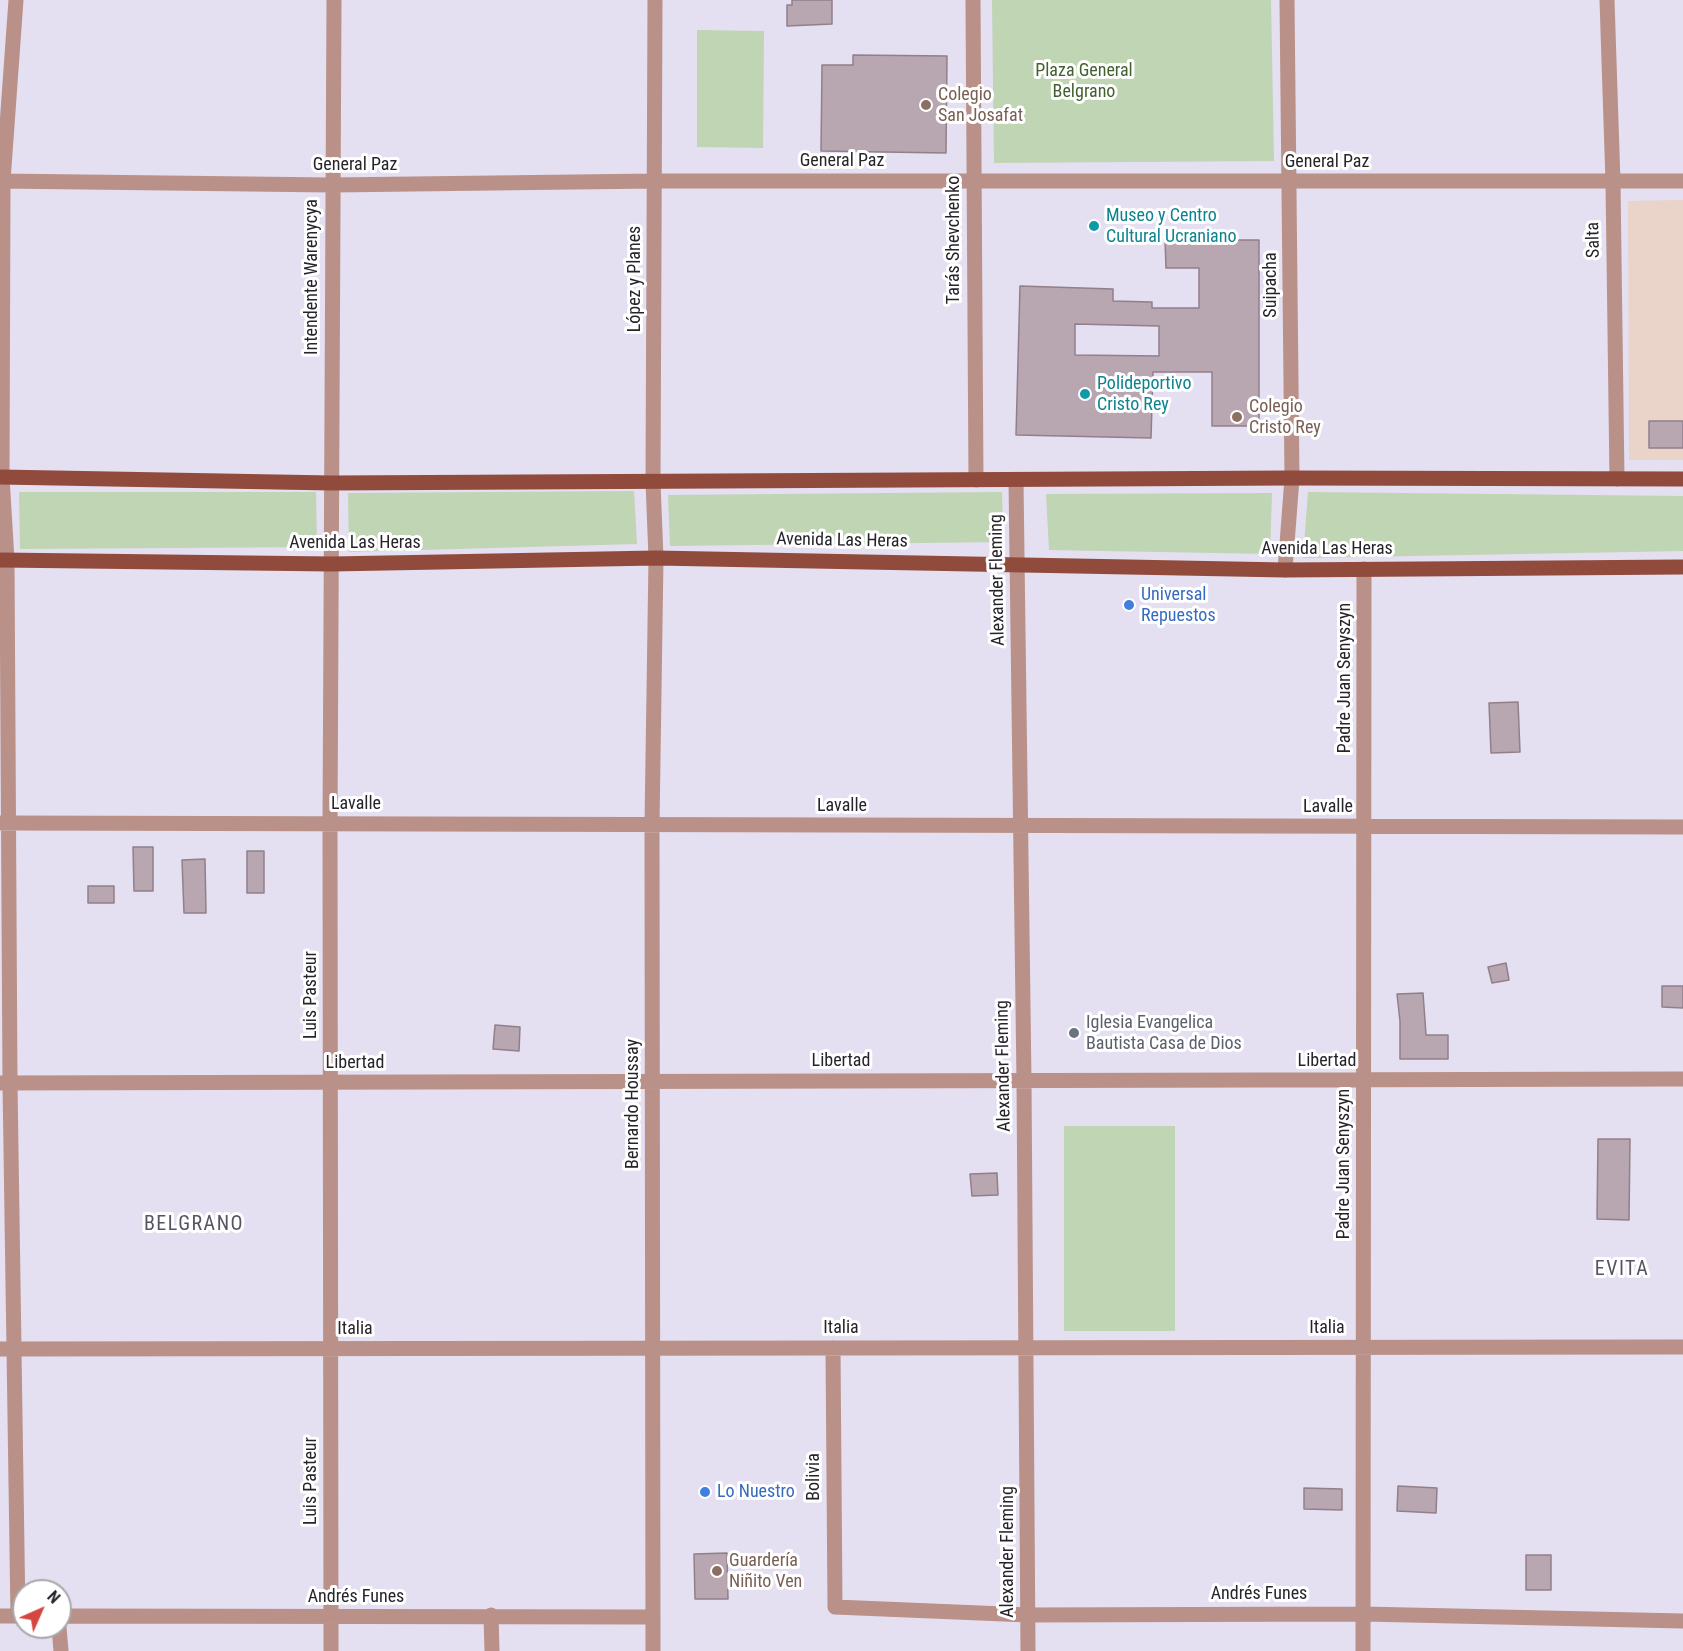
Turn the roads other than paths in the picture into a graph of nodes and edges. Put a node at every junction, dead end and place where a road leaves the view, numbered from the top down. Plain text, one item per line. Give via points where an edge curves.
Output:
1 (16, 0) edge
2 (334, 0) edge
3 (655, 0) edge
4 (973, 0) edge
5 (1287, 0) edge
6 (1607, 0) edge
7 (2, 181) edge
8 (655, 181) junction
9 (973, 181) junction
10 (1683, 181) edge
11 (1290, 182) junction
12 (1613, 182) junction
13 (332, 185) junction
14 (1, 477) edge
15 (1292, 478) junction
16 (1617, 479) junction
17 (1683, 479) edge
18 (976, 480) junction
19 (1016, 481) junction
20 (653, 482) junction
21 (332, 483) junction
22 (656, 558) junction
23 (3, 560) edge
24 (1018, 563) junction
25 (332, 564) junction
26 (1683, 567) edge
27 (1364, 569) junction
28 (1285, 570) junction
29 (3, 823) edge
30 (330, 824) junction
31 (652, 825) junction
32 (1021, 826) junction
33 (1364, 826) junction
34 (1683, 827) edge
35 (1683, 1079) edge
36 (1364, 1080) junction
37 (653, 1081) junction
38 (1024, 1081) junction
39 (331, 1082) junction
40 (5, 1083) edge
41 (1026, 1347) junction
42 (1364, 1347) junction
43 (1683, 1347) edge
44 (330, 1348) junction
45 (653, 1348) junction
46 (833, 1348) junction
47 (7, 1349) edge
48 (19, 1579) edge
49 (835, 1607) joint
50 (1363, 1614) junction
51 (491, 1615) junction
52 (1028, 1615) junction
53 (72, 1616) edge
54 (330, 1617) junction
55 (653, 1617) junction
56 (1683, 1621) edge
57 (331, 1651) edge
58 (492, 1651) edge
59 (653, 1651) edge
60 (1028, 1651) edge
61 (1363, 1651) edge

1 - 7 street
2 - 13 street, Intendente Warenycya
3 - 8 street, López y Planes
4 - 9 street, Tarás Shevchenko
5 - 11 street, Suipacha
6 - 12 street, Salta
7 - 13 street, General Paz
7 - 14 street
8 - 9 street, General Paz
8 - 13 street, General Paz
8 - 20 street, López y Planes
9 - 11 street, General Paz
9 - 18 street, Tarás Shevchenko
10 - 12 street, General Paz
11 - 12 street, General Paz
11 - 15 street, Suipacha
12 - 16 street, Salta
13 - 21 street, Intendente Warenycya
14 - 21 main road
14 - 23 street
15 - 16 main road
15 - 19 main road
15 - 28 street, Suipacha
16 - 17 main road
18 - 19 main road
18 - 20 main road
19 - 24 street, Alexander Fleming
20 - 21 main road
20 - 22 street, López y Planes
21 - 25 street, Luis Pasteur
22 - 24 main road, Avenida Las Heras
22 - 25 main road, Avenida Las Heras
22 - 31 street, Bernardo Houssay
23 - 25 main road, Avenida Las Heras
23 - 29 street
24 - 28 main road, Avenida Las Heras
24 - 32 street, Alexander Fleming
25 - 30 street, Luis Pasteur
26 - 27 main road, Avenida Las Heras
27 - 28 main road, Avenida Las Heras
27 - 33 street, Padre Juan Senyszyn
29 - 30 street, Lavalle
29 - 40 street
30 - 31 street, Lavalle
30 - 39 street, Luis Pasteur
31 - 32 street, Lavalle
31 - 37 street, Bernardo Houssay
32 - 33 street, Lavalle
32 - 38 street, Alexander Fleming
33 - 34 street, Lavalle
33 - 36 street, Padre Juan Senyszyn
35 - 36 street, Libertad
36 - 38 street, Libertad
36 - 42 street, Padre Juan Senyszyn
37 - 38 street, Libertad
37 - 39 street, Libertad
37 - 45 street, Bernardo Houssay
38 - 41 street, Alexander Fleming
39 - 40 street, Libertad
39 - 44 street, Luis Pasteur
40 - 47 street
41 - 42 street, Italia
41 - 46 street, Italia
41 - 52 street, Alexander Fleming
42 - 43 street, Italia
42 - 50 street, Padre Juan Senyszyn
44 - 45 street, Italia
44 - 47 street, Italia
44 - 54 street, Luis Pasteur
45 - 46 street, Italia
45 - 55 street, Bernardo Houssay
46 - 49 street, Bolivia
47 - 48 street
49 - 52 street, Andrés Funes
50 - 52 street, Andrés Funes
50 - 56 street, Andrés Funes
50 - 61 street, Padre Juan Senyszyn
51 - 54 street, Andrés Funes
51 - 55 street, Andrés Funes
51 - 58 street
52 - 60 street, Alexander Fleming
53 - 54 street, Andrés Funes
54 - 57 street, Luis Pasteur
55 - 59 street, Bernardo Houssay

